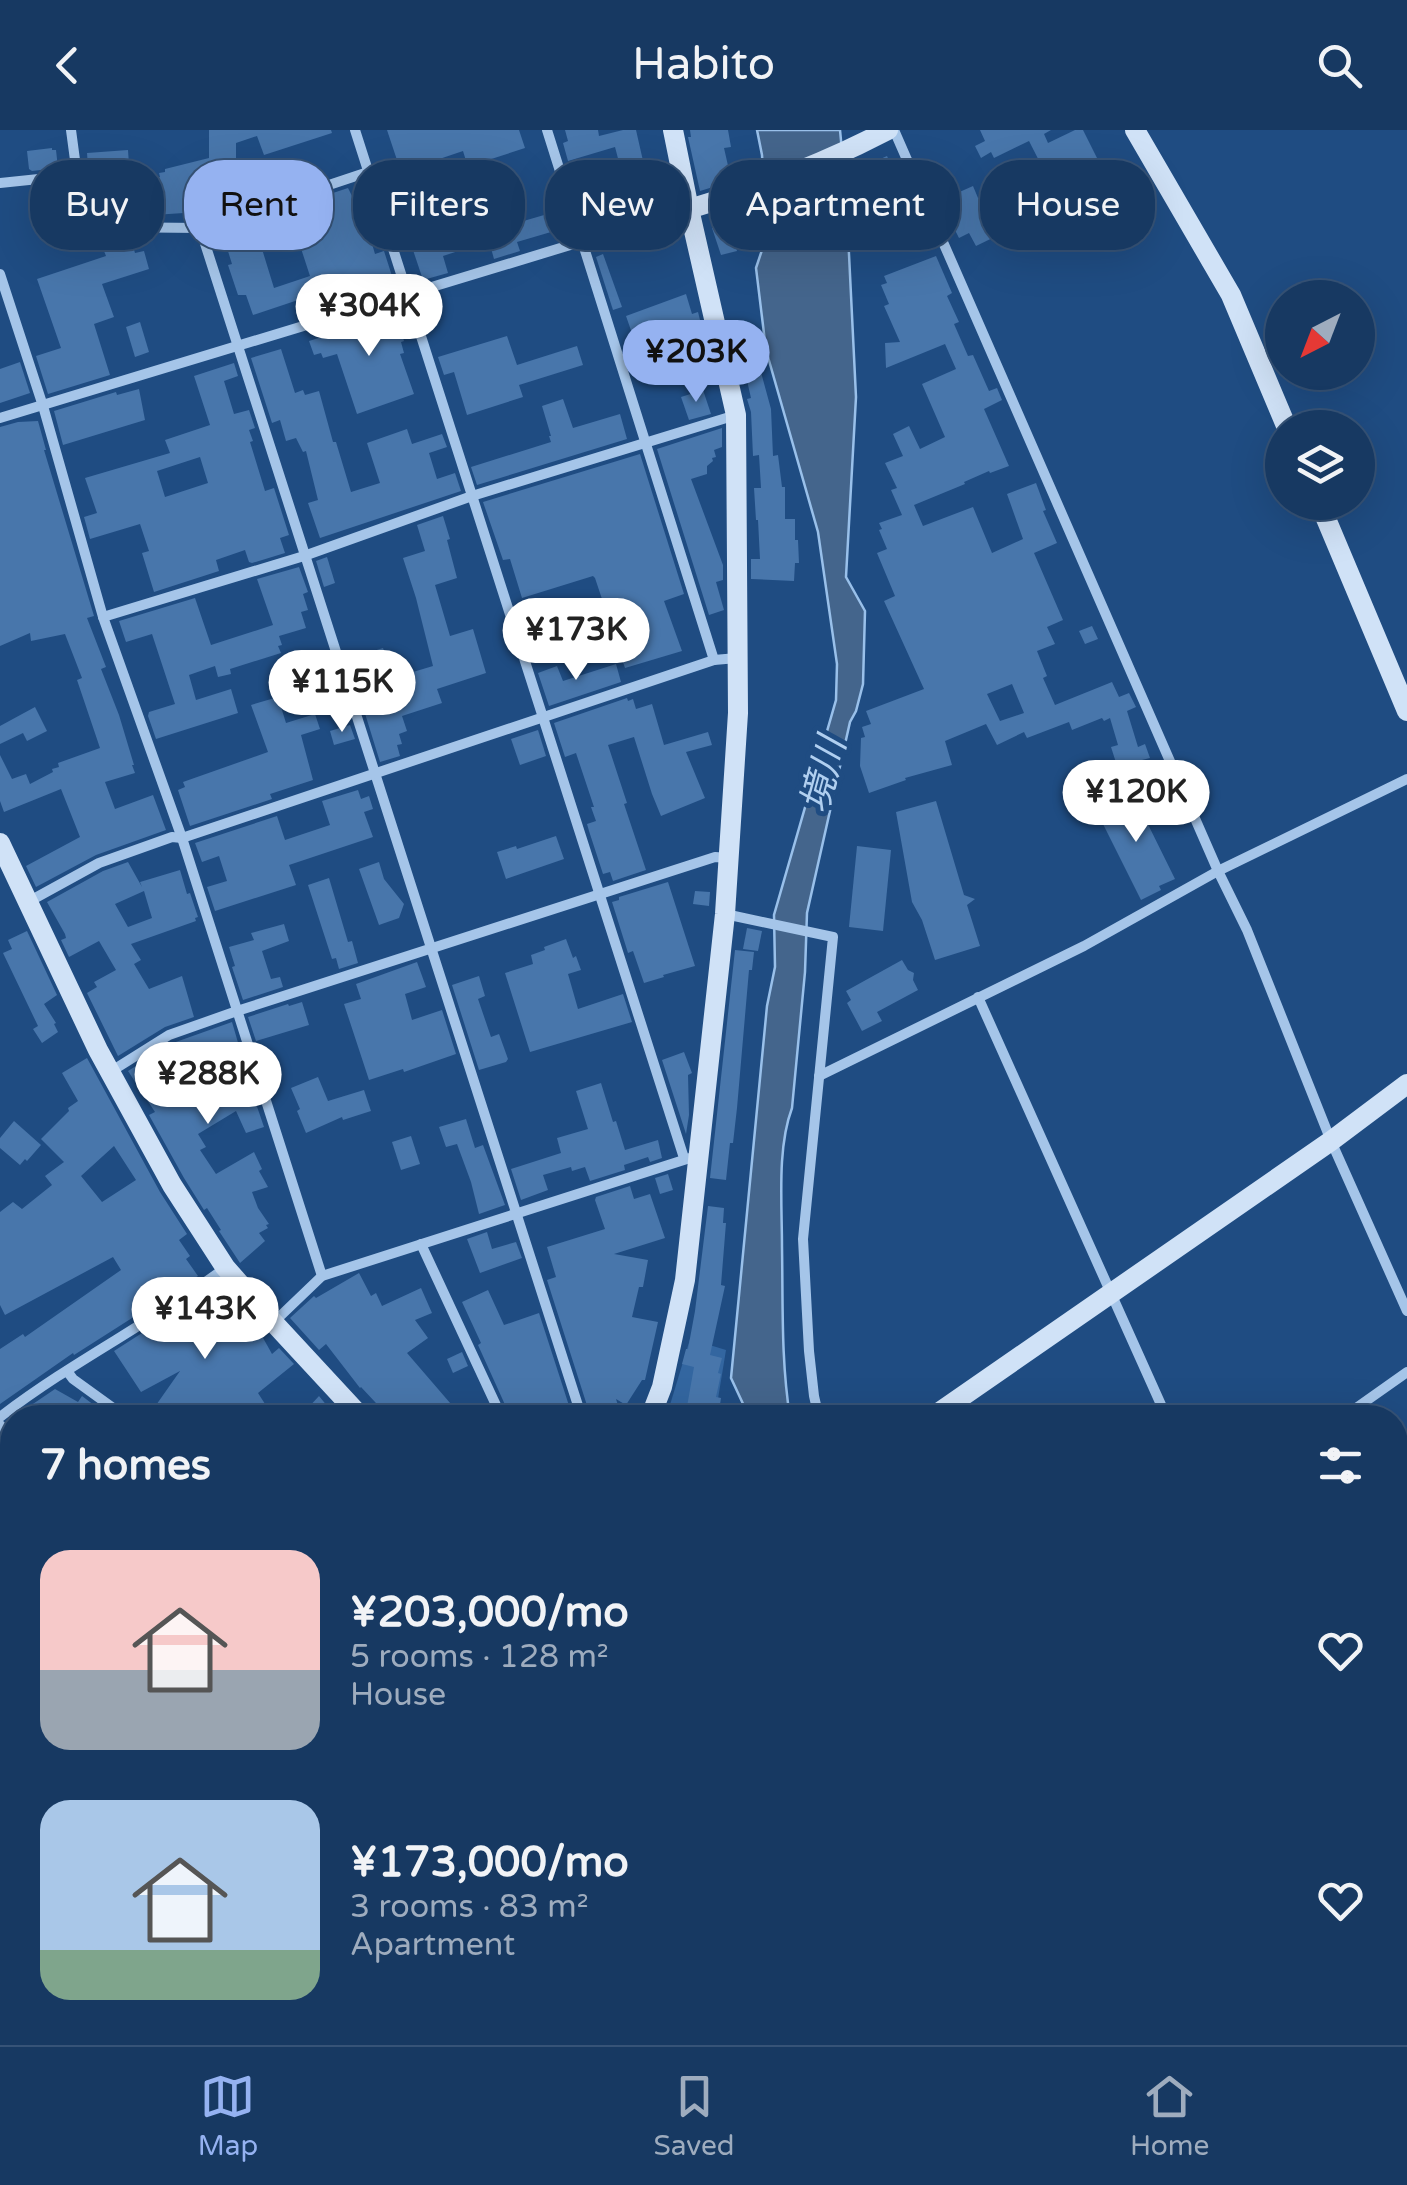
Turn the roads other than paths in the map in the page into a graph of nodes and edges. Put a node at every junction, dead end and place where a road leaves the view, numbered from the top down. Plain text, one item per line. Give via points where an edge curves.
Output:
1 (72, 130) edge
2 (354, 130) edge
3 (548, 130) edge
4 (673, 130) edge
5 (891, 130) edge
6 (1135, 130) edge
7 (75, 160) edge
8 (364, 160) edge
9 (557, 160) edge
10 (679, 160) edge
11 (30, 180) edge
12 (0, 184) edge
13 (690, 210) edge
14 (690, 214) edge
15 (207, 250) edge
16 (392, 250) edge
17 (556, 250) edge
18 (585, 250) edge
19 (0, 274) edge
20 (406, 296) junction
21 (237, 347) junction
22 (43, 406) junction
23 (1279, 410) edge
24 (736, 415) junction
25 (0, 418) edge
26 (646, 444) junction
27 (472, 496) junction
28 (1326, 520) edge
29 (304, 556) junction
30 (103, 617) junction
31 (738, 658) junction
32 (714, 660) junction
33 (1407, 711) edge
34 (542, 717) junction
35 (374, 773) junction
36 (1407, 780) edge
37 (182, 838) junction
38 (0, 843) edge
39 (728, 858) junction
40 (1218, 870) junction
41 (601, 893) junction
42 (28, 902) junction
43 (725, 914) junction
44 (431, 950) junction
45 (978, 997) junction
46 (238, 1011) junction
47 (110, 1072) junction
48 (820, 1076) junction
49 (1407, 1084) edge
50 (1332, 1141) junction
51 (692, 1158) junction
52 (516, 1214) junction
53 (421, 1244) junction
54 (226, 1267) junction
55 (322, 1276) junction
56 (1110, 1293) junction
57 (1407, 1311) edge
58 (274, 1323) junction
59 (67, 1372) junction
60 (1407, 1372) edge
61 (22, 1405) edge
62 (108, 1405) edge
63 (350, 1405) edge
64 (496, 1405) edge
65 (578, 1405) edge
66 (655, 1405) edge
67 (816, 1405) edge
68 (949, 1405) edge
69 (1161, 1405) edge
70 (1360, 1405) edge

1 - 7 street
2 - 8 street
3 - 9 street
4 - 10 street
5 - 13 street
5 - 40 street
6 - 23 street via 1231,295
11 - 12 street
14 - 24 street
15 - 21 street
16 - 20 street
17 - 20 street
18 - 26 street
19 - 22 street
20 - 21 street
20 - 27 street
21 - 22 street
21 - 29 street
22 - 25 street
22 - 30 street
24 - 26 street
24 - 31 street
26 - 27 street
26 - 32 street
27 - 29 street
27 - 34 street
28 - 33 street
29 - 30 street
29 - 35 street
30 - 37 street
31 - 32 street
31 - 39 street
32 - 34 street
34 - 35 street
34 - 41 street
35 - 37 street
35 - 44 street
36 - 40 street
37 - 42 street via 98,863
37 - 46 street
38 - 42 street
39 - 41 street
39 - 43 street
40 - 45 street
40 - 50 street
41 - 44 street
41 - 51 street
42 - 47 street
43 - 48 street via 832,937
43 - 51 street
44 - 46 street
44 - 52 street
45 - 48 street
45 - 56 street
46 - 47 street via 169,1035
46 - 55 street
47 - 54 street
48 - 67 street via 804,1240
49 - 50 street
50 - 56 street
50 - 57 street
51 - 52 street
51 - 66 street via 685,1280
52 - 53 street
52 - 65 street
53 - 55 street
53 - 64 street
54 - 58 street
54 - 59 street
55 - 58 street
56 - 68 street
56 - 69 street
58 - 63 street
59 - 61 street
59 - 62 street
60 - 70 street

